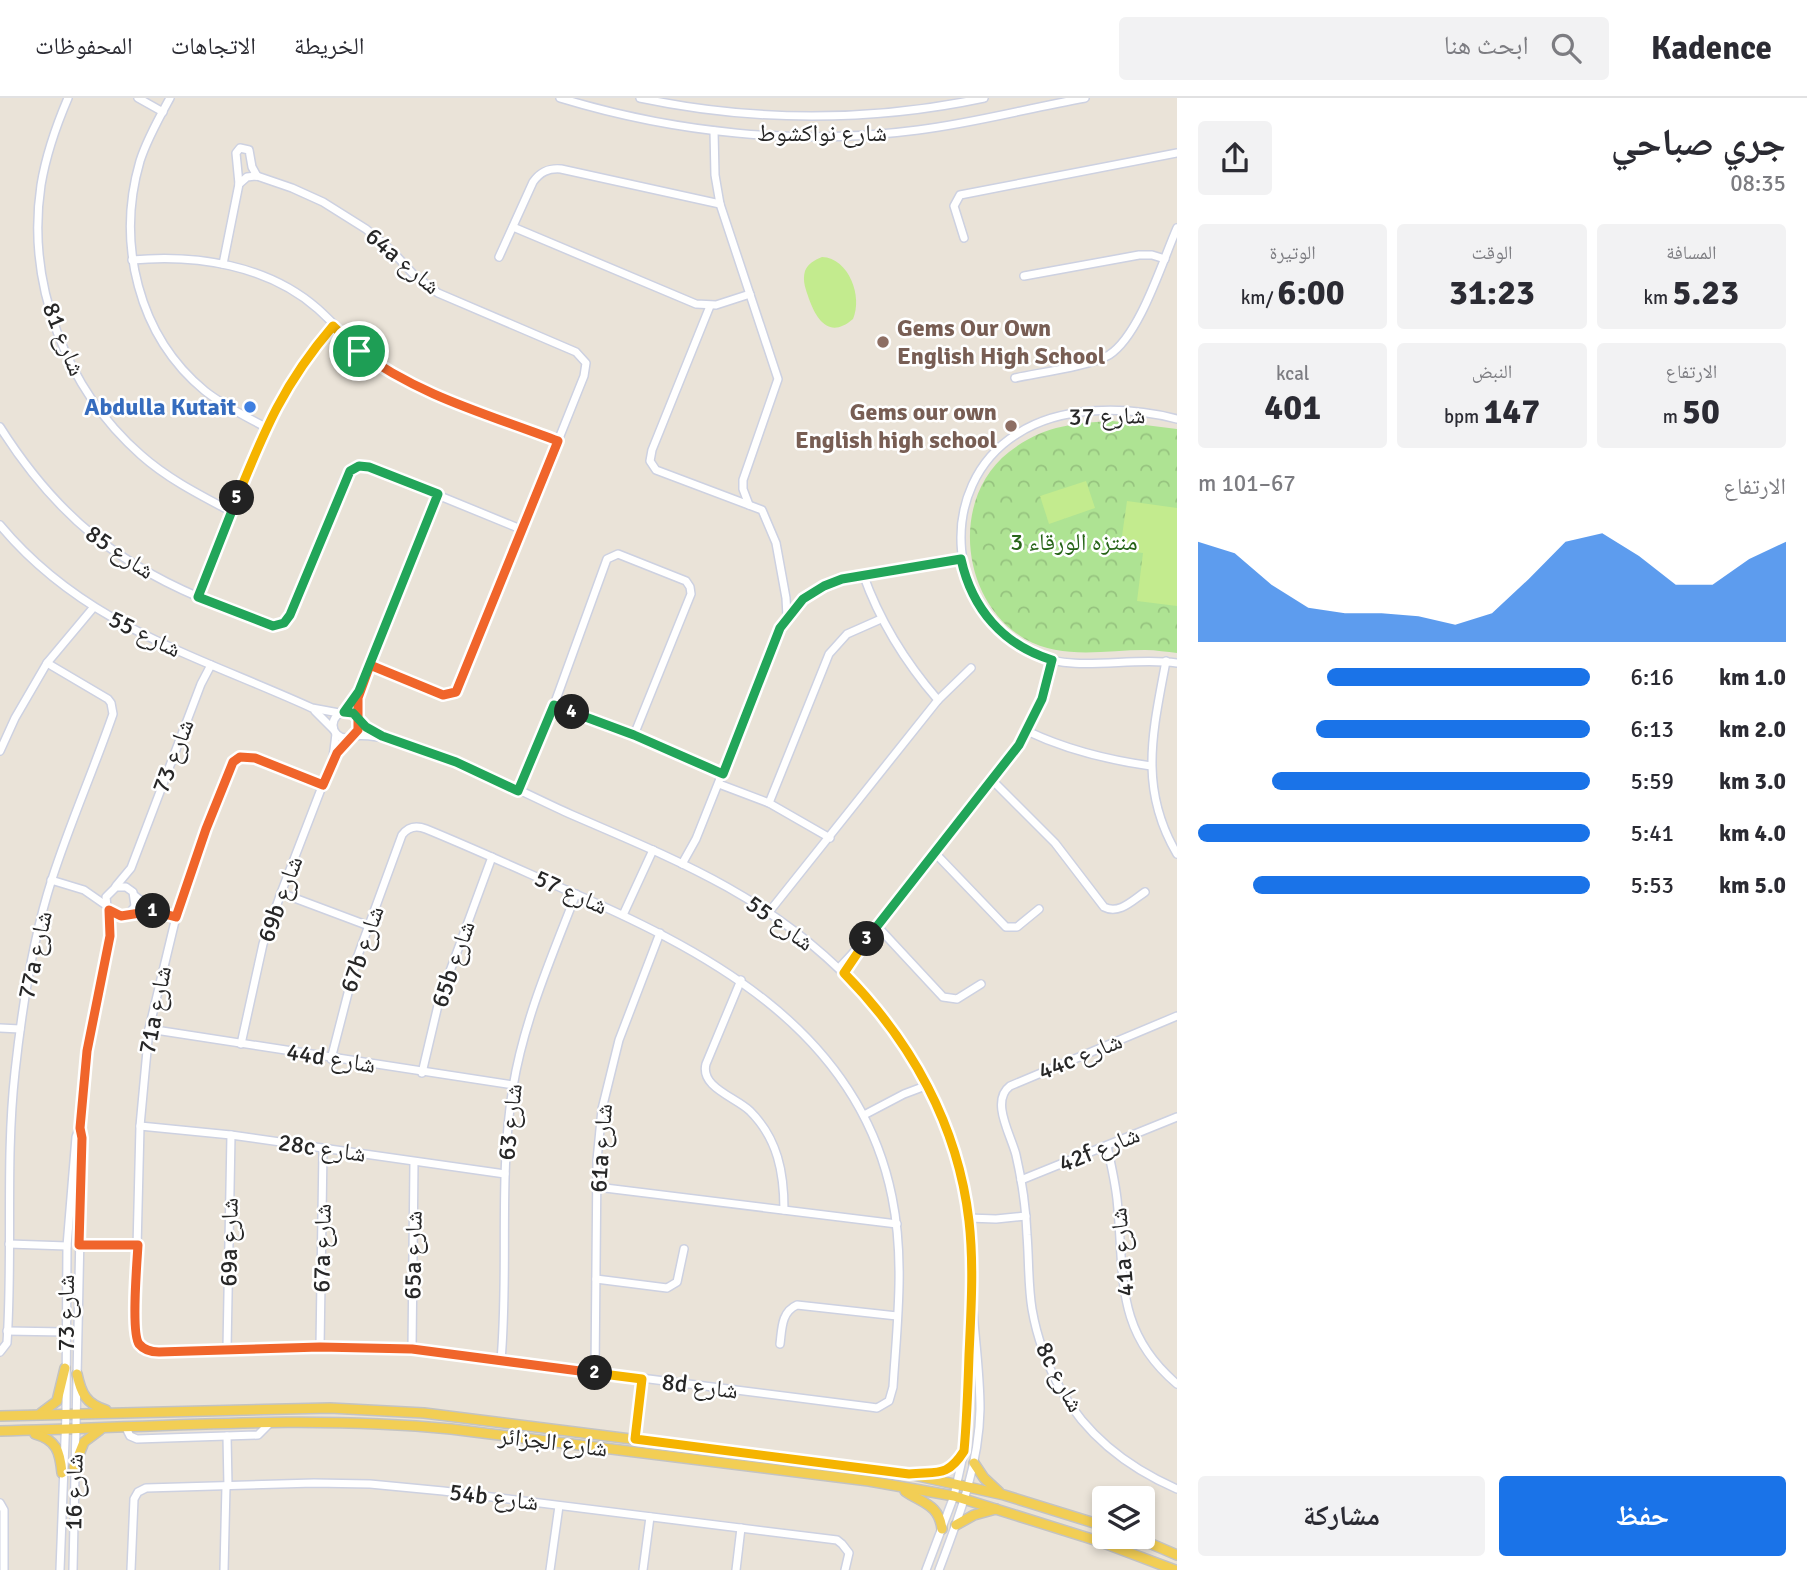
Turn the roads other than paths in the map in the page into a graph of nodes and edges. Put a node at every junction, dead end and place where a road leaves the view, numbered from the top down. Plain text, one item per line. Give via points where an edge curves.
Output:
1 (68, 98) edge
2 (138, 98) edge
3 (170, 98) edge
4 (560, 98) edge
5 (640, 98) edge
6 (984, 98) edge
7 (1085, 98) edge
8 (163, 112) junction
9 (714, 131) junction
10 (1177, 153) edge
11 (257, 176) junction
12 (239, 184) junction
13 (720, 204) junction
14 (513, 227) junction
15 (1177, 228) edge
16 (964, 238) dead end
17 (499, 257) dead end
18 (1165, 258) junction
19 (132, 260) junction
20 (223, 264) junction
21 (1024, 276) dead end
22 (750, 294) junction
23 (710, 306) junction
24 (333, 326) junction
25 (1014, 378) dead end
26 (1177, 419) edge
27 (0, 427) edge
28 (265, 427) junction
29 (558, 441) junction
30 (438, 494) junction
31 (749, 506) junction
32 (232, 512) junction
33 (0, 525) edge
34 (523, 530) junction
35 (961, 559) junction
36 (863, 575) junction
37 (198, 597) junction
38 (91, 606) junction
39 (787, 618) junction
40 (881, 619) junction
41 (1052, 660) junction
42 (1166, 662) junction
43 (47, 663) junction
44 (1177, 663) edge
45 (209, 664) junction
46 (370, 665) junction
47 (971, 668) dead end
48 (359, 691) junction
49 (938, 700) junction
50 (554, 705) junction
51 (312, 708) junction
52 (342, 712) junction
53 (357, 717) junction
54 (334, 731) junction
55 (1027, 731) junction
56 (634, 735) junction
57 (382, 736) junction
58 (350, 737) junction
59 (1, 745) edge
60 (334, 758) junction
61 (1151, 766) junction
62 (723, 774) junction
63 (992, 780) junction
64 (719, 784) junction
65 (323, 785) junction
66 (518, 791) junction
67 (769, 803) junction
68 (830, 838) junction
69 (400, 840) joint
70 (653, 850) junction
71 (935, 853) junction
72 (1177, 854) edge
73 (492, 857) junction
74 (685, 865) junction
75 (131, 868) junction
76 (51, 880) junction
77 (114, 888) junction
78 (84, 890) junction
79 (133, 892) junction
80 (1145, 892) dead end
81 (281, 893) junction
82 (576, 894) junction
83 (108, 908) junction
84 (1039, 909) dead end
85 (156, 911) junction
86 (769, 912) junction
87 (127, 914) junction
88 (623, 915) junction
89 (176, 917) junction
90 (369, 926) junction
91 (877, 926) junction
92 (660, 933) junction
93 (110, 936) junction
94 (841, 971) junction
95 (741, 980) junction
96 (981, 984) dead end
97 (1177, 1016) edge
98 (0, 1028) edge
99 (149, 1029) junction
100 (20, 1030) junction
101 (241, 1044) junction
102 (331, 1059) junction
103 (422, 1073) junction
104 (927, 1082) junction
105 (513, 1085) junction
106 (1002, 1110) joint
107 (864, 1115) junction
108 (1177, 1117) edge
109 (0, 1120) edge
110 (11, 1120) junction
111 (140, 1126) junction
112 (80, 1128) junction
113 (231, 1135) junction
114 (1107, 1146) junction
115 (323, 1149) junction
116 (414, 1162) junction
117 (505, 1174) junction
118 (1021, 1180) junction
119 (597, 1187) junction
120 (784, 1210) junction
121 (1026, 1216) junction
122 (969, 1221) junction
123 (897, 1224) junction
124 (9, 1244) junction
125 (79, 1245) junction
126 (138, 1245) junction
127 (66, 1246) junction
128 (684, 1249) dead end
129 (596, 1279) junction
130 (972, 1298) junction
131 (897, 1317) junction
132 (7, 1331) junction
133 (65, 1332) junction
134 (780, 1344) dead end
135 (320, 1347) junction
136 (227, 1349) junction
137 (412, 1349) junction
138 (0, 1352) edge
139 (159, 1352) joint
140 (501, 1360) junction
141 (65, 1368) junction
142 (595, 1373) junction
143 (77, 1374) junction
144 (642, 1379) junction
145 (1177, 1384) edge
146 (893, 1387) joint
147 (115, 1413) junction
148 (71, 1414) junction
149 (0, 1416) edge
150 (36, 1416) junction
151 (271, 1422) junction
152 (105, 1428) junction
153 (126, 1428) junction
154 (23, 1430) junction
155 (70, 1430) junction
156 (0, 1431) edge
157 (227, 1436) junction
158 (635, 1439) junction
159 (964, 1451) junction
160 (974, 1463) junction
161 (74, 1467) junction
162 (62, 1473) junction
163 (909, 1474) junction
164 (958, 1483) junction
165 (227, 1486) junction
166 (969, 1486) junction
167 (901, 1487) junction
168 (1177, 1489) edge
169 (1004, 1495) junction
170 (954, 1496) junction
171 (965, 1499) junction
172 (0, 1503) edge
173 (559, 1506) junction
174 (998, 1509) junction
175 (650, 1517) junction
176 (1092, 1522) edge
177 (956, 1525) junction
178 (741, 1528) junction
179 (942, 1529) junction
180 (1155, 1546) edge
181 (1177, 1555) edge
182 (846, 1567) edge
183 (4, 1570) edge
184 (60, 1570) edge
185 (73, 1570) edge
186 (131, 1570) edge
187 (224, 1570) edge
188 (551, 1570) edge
189 (643, 1570) edge
190 (736, 1570) edge
191 (926, 1570) edge
192 (939, 1570) edge
193 (1175, 1570) edge

1 - 32 street, شارع 81 via 46,160 38,213 40,266 64,351 93,401 124,439 160,470
2 - 8 street
3 - 8 street
4 - 9 street, شارع نواكشوط via 640,119
5 - 6 street, شارع نواكشوط via 715,111 834,116 911,111
7 - 9 street, شارع نواكشوط via 888,134 797,136
8 - 19 street via 134,183
9 - 13 street
10 - 16 street via 960,195 954,206
11 - 12 street
11 - 12 street via 249,150 240,148 236,153
11 - 29 street, 64a شارع via 307,194 352,219 438,293 576,352 586,363 586,372
12 - 20 street
13 - 14 street via 554,168 537,177
13 - 22 street
14 - 17 street
14 - 23 street
15 - 18 street
18 - 21 street via 1139,255
18 - 25 street via 1140,315 1116,349 1089,362
19 - 20 street via 171,258
19 - 28 street via 150,320 176,361 217,400
20 - 24 street via 290,290
22 - 23 street
22 - 31 street via 778,379 743,480
23 - 31 street via 650,461 656,470
24 - 28 street via 295,374
24 - 29 street via 404,381
26 - 35 street, شارع 37 via 1146,413 1088,412 1052,418 1016,434 988,460 969,493 960,523
27 - 37 street, شارع 85 via 33,476 91,535 136,567
28 - 32 street
29 - 34 street
30 - 34 street
30 - 37 street, شارع 85 via 369,467 354,468 346,475 290,615 278,626
30 - 46 street
31 - 39 street via 762,510 773,533
32 - 37 street
33 - 38 street, شارع 55 via 45,571
34 - 46 street via 456,692 438,693
35 - 36 street
35 - 41 street, شارع 37 via 969,586 990,622 1012,642
36 - 39 street via 813,592
36 - 40 street
38 - 43 street
38 - 45 street, شارع 55 via 150,639
39 - 62 street
40 - 49 street via 906,662
40 - 67 street via 847,634 829,654
41 - 42 street, شارع 37
41 - 55 street
42 - 44 street, شارع 37
42 - 61 street
43 - 59 street
43 - 76 street, 77a شارع via 111,703 113,714
45 - 51 street, شارع 55
45 - 75 street, شارع 73
46 - 48 street
47 - 49 street
48 - 52 street
48 - 53 street
49 - 68 street
50 - 56 street
50 - 56 street via 607,559 625,556 691,587
50 - 66 street
51 - 52 street, شارع 55
51 - 54 street, شارع 55
52 - 53 street
52 - 54 street via 333,720
53 - 57 street, شارع 55
53 - 58 street via 358,730
54 - 58 street
54 - 60 street, 69b شارع
55 - 61 street via 1082,752
55 - 63 street
56 - 62 street
57 - 58 street, شارع 55
57 - 66 street, شارع 55 via 456,762
58 - 60 street, 69b شارع
60 - 65 street, 69b شارع
61 - 72 street via 1160,819
62 - 64 street
63 - 71 street
63 - 80 street via 1050,837 1104,907 1114,911
64 - 67 street
64 - 74 street
65 - 81 street, 69b شارع
65 - 89 street, 71a شارع via 255,758 240,757 233,762
66 - 70 street, شارع 55
67 - 68 street
68 - 86 street
69 - 73 street, شارع 57 via 405,831 421,827
69 - 90 street, 67b شارع
70 - 74 street, شارع 55
70 - 88 street
71 - 84 street via 1006,927 1017,927
71 - 91 street
73 - 82 street, شارع 57
73 - 103 street, 65b شارع via 439,1001
74 - 86 street, شارع 55
75 - 77 street, شارع 73
75 - 79 street, شارع 73
76 - 78 street
76 - 100 street, 77a شارع
77 - 78 street
77 - 79 street
77 - 83 street via 106,897
78 - 83 street
79 - 85 street
79 - 87 street via 135,906
81 - 90 street
81 - 101 street, 69b شارع via 258,962
82 - 88 street, شارع 57
82 - 105 street, شارع 63 via 527,1026
83 - 87 street via 117,915
83 - 93 street, شارع 73
85 - 87 street
85 - 89 street
86 - 94 street, شارع 55
87 - 93 street, شارع 73
88 - 92 street, شارع 57
89 - 99 street, 71a شارع
90 - 102 street, 67b شارع via 346,991
91 - 94 street
91 - 96 street via 943,998 957,999
92 - 95 street, شارع 57
92 - 119 street, 61a شارع via 613,1058 600,1128
93 - 112 street, شارع 73 via 89,1038
94 - 104 street, شارع 55 via 880,1013
95 - 107 street, شارع 57 via 806,1037
95 - 120 street via 706,1064 706,1077 744,1105 771,1140 782,1168
97 - 106 street, 44c شارع via 1010,1086 1001,1096
98 - 100 street
99 - 101 street, 44d شارع
99 - 111 street, 71a شارع
100 - 110 street, 77a شارع
101 - 102 street, 44d شارع
102 - 103 street, 44d شارع
103 - 105 street, 44d شارع
104 - 107 street
104 - 122 street, شارع 55 via 952,1145
105 - 117 street, شارع 63
106 - 118 street, 8c شارع
107 - 123 street, شارع 57 via 886,1169
108 - 114 street, 42f شارع
109 - 110 street
110 - 124 street, 77a شارع
111 - 113 street, 28c شارع
111 - 126 street, 71a شارع
112 - 125 street, شارع 73
112 - 127 street, شارع 73
113 - 115 street, 28c شارع
113 - 136 street, 69a شارع
114 - 118 street, 42f شارع
114 - 145 street, 41a شارع via 1116,1188 1120,1267 1128,1311 1146,1351
115 - 116 street, 28c شارع
115 - 135 street, 67a شارع
116 - 117 street, 28c شارع
116 - 137 street, 65a شارع
117 - 140 street, شارع 63
118 - 121 street, 8c شارع
119 - 120 street
119 - 129 street, 61a شارع
120 - 123 street
121 - 122 street
121 - 168 street, 8c شارع via 1032,1310 1044,1352 1063,1392 1105,1444 1141,1471
122 - 130 street, شارع 55
123 - 131 street, شارع 57
124 - 127 street
124 - 132 street, 77a شارع
125 - 126 street
125 - 143 street, شارع 73
126 - 139 street, 71a شارع via 136,1338 145,1349
127 - 133 street, شارع 73
128 - 129 street via 677,1282 667,1288
129 - 142 street, 61a شارع
130 - 159 street, شارع 55
130 - 160 street, شارع 55 via 980,1409
131 - 134 street via 796,1305 785,1314
131 - 146 street, شارع 57
132 - 133 street
132 - 138 street, 77a شارع
133 - 141 street, شارع 73
135 - 136 street, 8d شارع
135 - 137 street, 8d شارع
136 - 139 street, 8d شارع
137 - 140 street, 8d شارع
140 - 142 street, 8d شارع
141 - 148 street, شارع 73
141 - 150 main road via 57,1401
142 - 144 street, 8d شارع
143 - 147 main road via 86,1400
143 - 148 street, شارع 73
144 - 146 street, 8d شارع via 877,1408 889,1401
144 - 158 street
147 - 148 main road, شارع الجزائر
147 - 158 main road, شارع الجزائر via 390,1410
148 - 150 main road, شارع الجزائر
148 - 155 street, شارع 16
149 - 150 main road, شارع الجزائر
151 - 153 main road, شارع الجزائر
151 - 157 street via 258,1435
151 - 167 main road, شارع الجزائر via 413,1425
152 - 153 main road, شارع الجزائر
152 - 155 main road, شارع الجزائر
152 - 161 main road via 84,1442
153 - 157 street via 137,1439
154 - 155 main road, شارع الجزائر
154 - 156 main road, شارع الجزائر
154 - 162 main road via 54,1443
155 - 161 street, شارع 16
155 - 162 street, شارع 16
157 - 165 street
158 - 163 main road, شارع الجزائر
159 - 163 main road via 945,1471
159 - 164 street, شارع 55
160 - 166 street, شارع 55
160 - 169 main road via 986,1481
161 - 185 street, شارع 16
162 - 184 street, شارع 16
163 - 164 main road, شارع الجزائر
164 - 166 main road, شارع الجزائر
164 - 170 street, شارع 55
165 - 173 street, 54b شارع via 370,1484
165 - 186 street, 54b شارع via 138,1492 133,1508
165 - 187 street
166 - 169 main road, شارع الجزائر
166 - 171 street, شارع 55
167 - 170 main road, شارع الجزائر
167 - 179 main road via 934,1508
169 - 176 main road, شارع الجزائر
170 - 171 main road, شارع الجزائر
170 - 179 street, شارع 55
171 - 174 main road, شارع الجزائر
171 - 177 street, شارع 55
172 - 183 street via 4,1510
173 - 175 street, 54b شارع
173 - 188 street
174 - 177 main road
174 - 193 main road, شارع الجزائر
175 - 178 street, 54b شارع
175 - 189 street
177 - 192 street, شارع 55
178 - 182 street, 54b شارع via 837,1541 849,1553
178 - 190 street
179 - 191 street, شارع 55
180 - 181 main road

